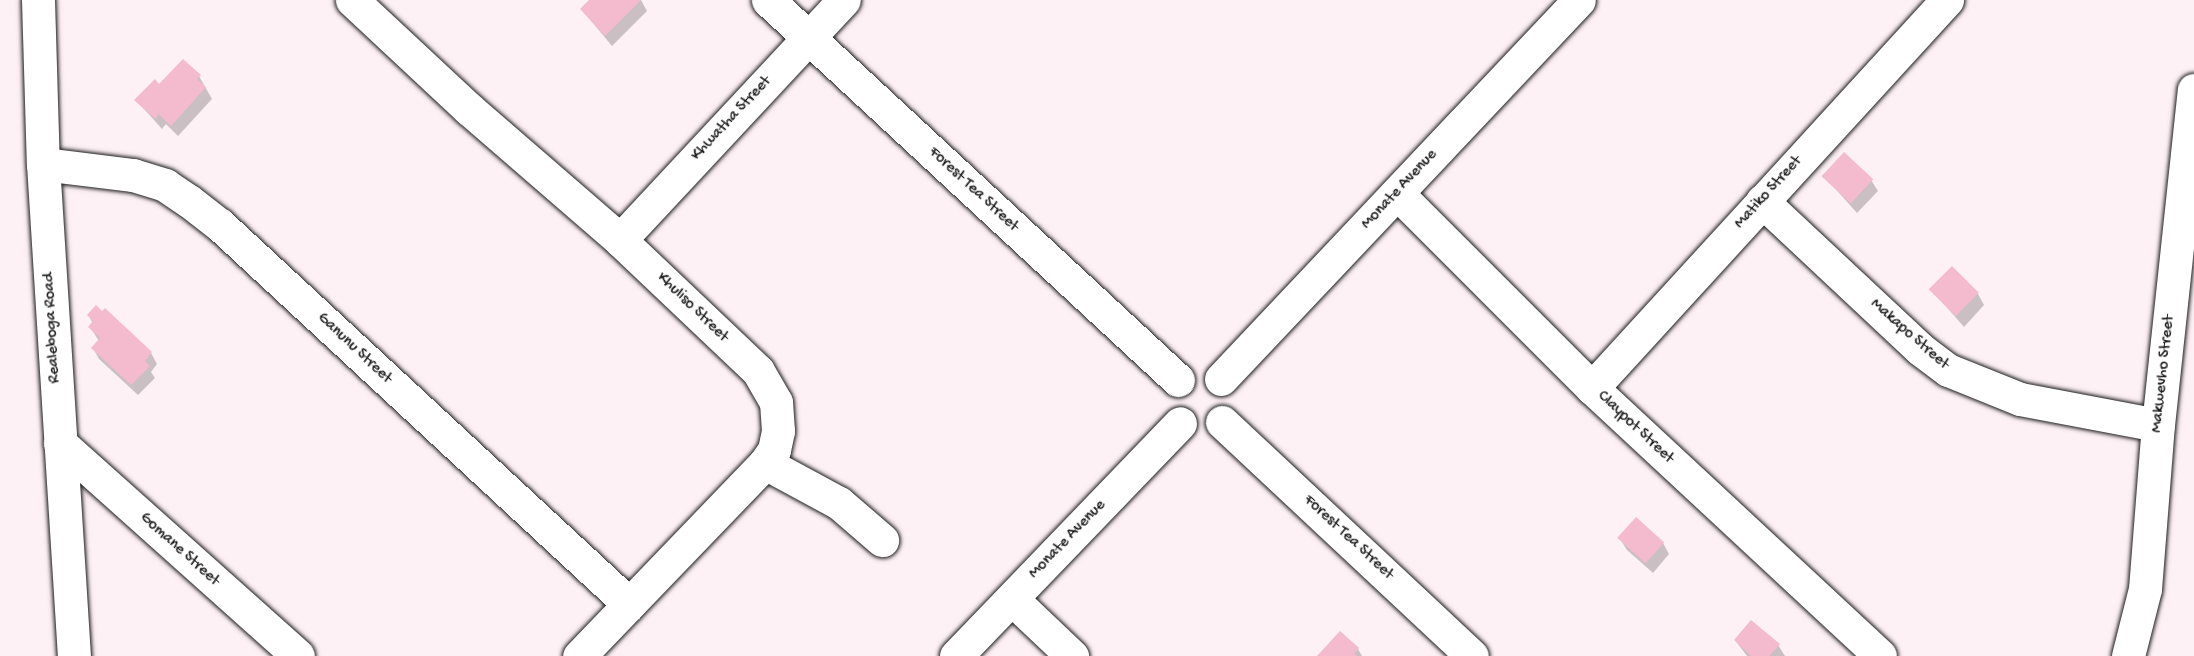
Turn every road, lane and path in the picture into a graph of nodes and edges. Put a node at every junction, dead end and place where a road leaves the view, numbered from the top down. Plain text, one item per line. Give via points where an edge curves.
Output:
1 (38, 0) edge
2 (352, 0) edge
3 (768, 0) edge
4 (844, 0) edge
5 (1578, 0) edge
6 (1947, 0) edge
7 (808, 37) junction
8 (2194, 90) edge
9 (43, 164) junction
10 (1397, 193) junction
11 (1762, 201) junction
12 (620, 240) junction
13 (1221, 379) junction
14 (1178, 380) junction
15 (1592, 388) junction
16 (1222, 422) junction
17 (1179, 423) junction
18 (2158, 425) junction
19 (60, 443) junction
20 (765, 463) junction
21 (882, 540) dead end
22 (1012, 599) junction
23 (628, 604) junction
24 (74, 656) edge
25 (298, 656) edge
26 (579, 656) edge
27 (956, 656) edge
28 (1072, 656) edge
29 (1472, 656) edge
30 (1880, 656) edge
31 (2128, 656) edge

1 - 9 street, Realeboga Road
2 - 12 street, Khuliso Street via 469,109
3 - 7 street, Forest Tea Street
4 - 7 street, Khwatha Street
5 - 10 street, Monate Avenue
6 - 11 street, Matiko Street
7 - 12 street, Khwatha Street
7 - 14 street, Forest Tea Street
8 - 18 street, Makwevho Street
9 - 19 street, Realeboga Road
9 - 23 street, Ganunu Street via 133,175 165,185 189,201 229,233
10 - 13 street, Monate Avenue
10 - 15 street, Claypot Street
11 - 15 street, Matiko Street
11 - 18 street, Makapo Street via 1920,349 1948,370 2020,399
12 - 20 street, Khuliso Street via 758,371 771,390 778,431 774,450
13 - 14 street via 1204,371 1186,374
13 - 16 street via 1231,400
14 - 17 street via 1170,402
15 - 30 street, Claypot Street
16 - 17 street via 1201,431
16 - 29 street, Forest Tea Street
17 - 22 street, Monate Avenue
18 - 31 street, Makwevho Street via 2145,589
19 - 24 street, Realeboga Road
19 - 25 street, Gomane Street
20 - 21 street via 804,488 839,503
20 - 23 street, Khuliso Street
22 - 27 street, Monate Avenue
22 - 28 street
23 - 26 street, Khuliso Street

